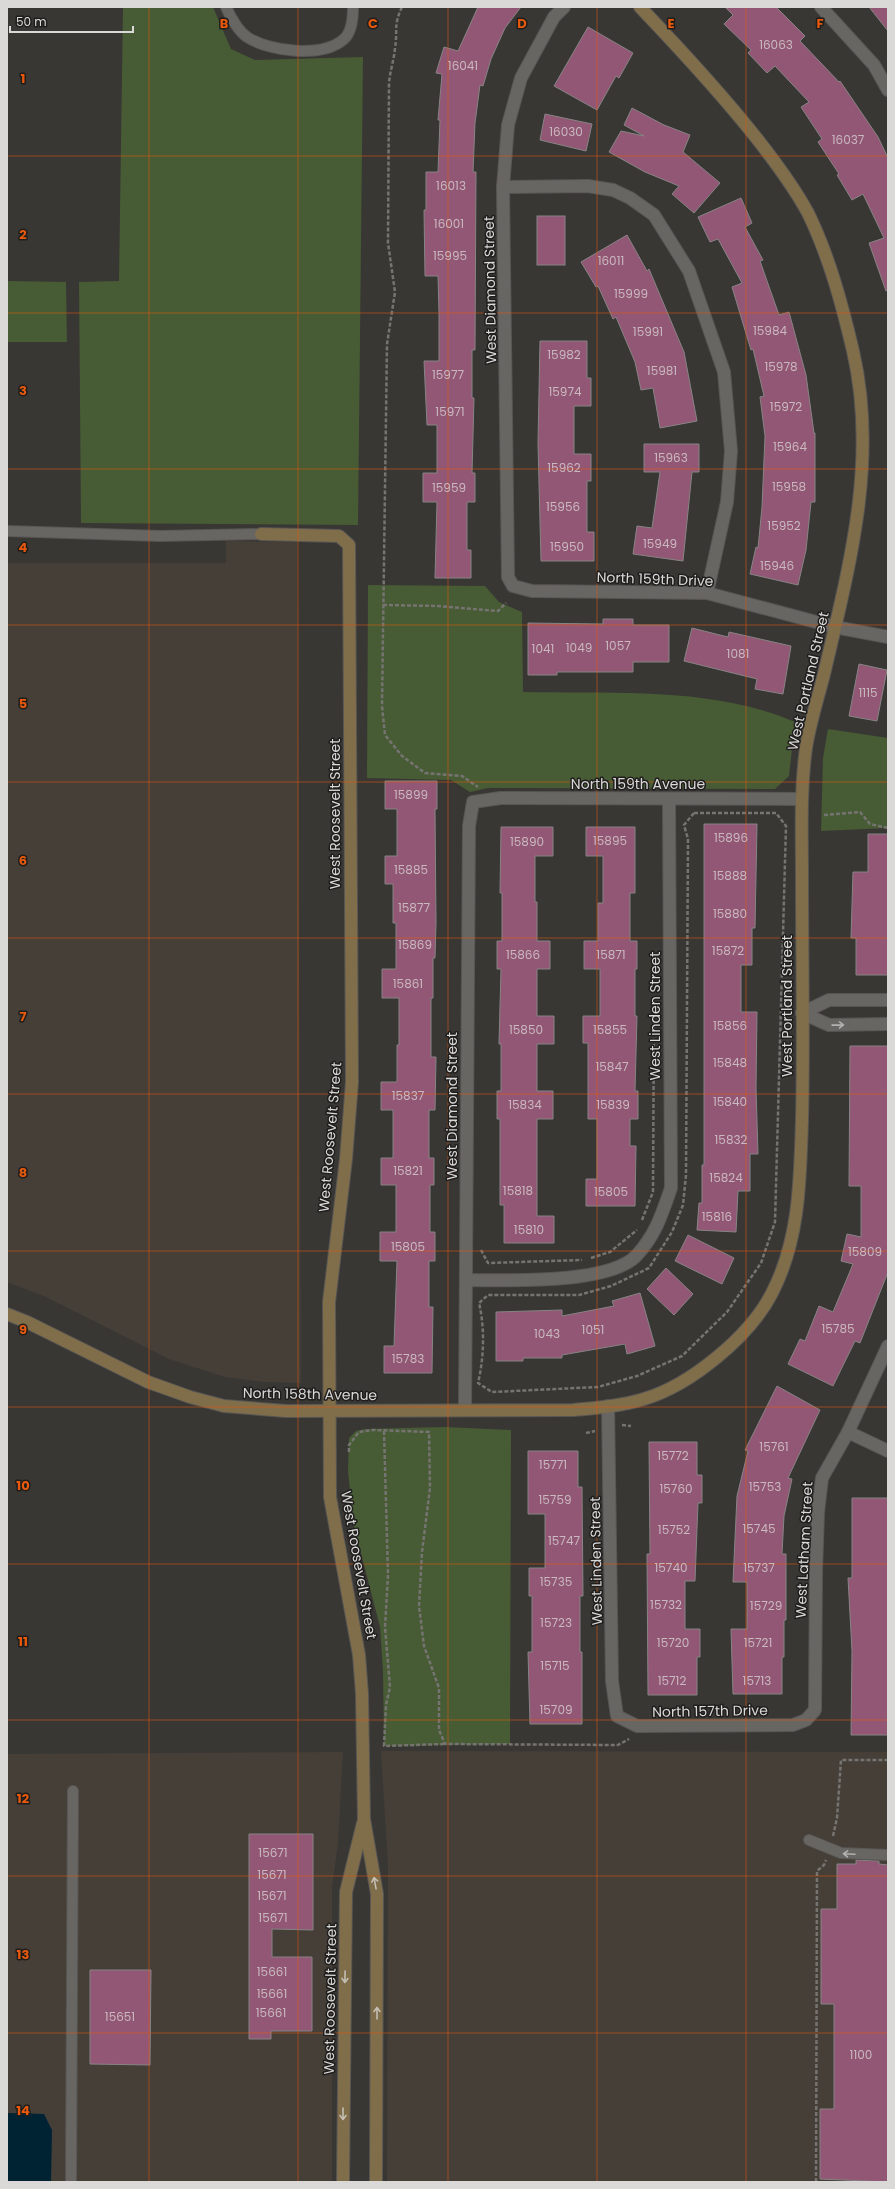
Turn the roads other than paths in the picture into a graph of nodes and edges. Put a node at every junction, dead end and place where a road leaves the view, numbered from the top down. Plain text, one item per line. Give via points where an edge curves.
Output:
1 (226, 7) edge
2 (353, 7) edge
3 (564, 7) edge
4 (640, 7) edge
5 (821, 7) edge
6 (888, 90) edge
7 (503, 187) junction
8 (7, 531) edge
9 (262, 534) joint
10 (513, 586) joint
11 (707, 593) junction
12 (835, 628) junction
13 (888, 637) edge
14 (669, 799) junction
15 (802, 799) junction
16 (473, 802) joint
17 (888, 1000) edge
18 (802, 1013) junction
19 (888, 1024) edge
20 (466, 1280) junction
21 (7, 1314) edge
22 (888, 1346) edge
23 (608, 1406) junction
24 (465, 1410) junction
25 (329, 1411) junction
26 (848, 1432) junction
27 (888, 1451) edge
28 (617, 1716) joint
29 (806, 1720) joint
30 (73, 1791) dead end
31 (364, 1819) junction
32 (809, 1840) dead end
33 (888, 1855) edge
34 (70, 2182) edge
35 (343, 2182) edge
36 (376, 2182) edge

1 - 2 lane via 233,22 247,37 274,47 313,52 331,47 345,38 353,21
3 - 7 street, West Diamond Street via 554,17 521,78 508,125
4 - 12 street, West Portland Street via 723,96 782,170 808,213 827,259 854,358 864,429 855,540
5 - 6 street via 874,65
7 - 10 street, West Diamond Street via 508,577
7 - 11 street via 588,186 613,190 630,198 654,215 689,271 724,372 731,451 727,502
8 - 9 lane via 160,536
9 - 25 street, West Roosevelt Street via 339,536 349,545 352,1082 346,1159 329,1302
10 - 11 street, North 159th Drive via 532,591
11 - 12 street, North 159th Drive
12 - 13 street, North 159th Drive
12 - 15 street, West Portland Street via 806,747
14 - 15 street, North 159th Avenue
14 - 16 street, North 159th Avenue via 501,798
14 - 20 street, West Linden Street via 671,1188 657,1230 636,1257 609,1272 567,1279
15 - 18 street, West Portland Street
16 - 20 street, West Diamond Street via 469,826
17 - 18 street via 829,1000
18 -> 19 street via 829,1025
18 - 23 street, West Portland Street via 800,1198 788,1257 771,1295 752,1323 730,1346 698,1371 663,1392 643,1400
20 - 24 street, West Diamond Street
21 - 25 street, North 158th Avenue via 148,1382 190,1398 224,1406 263,1410
22 - 26 street, West Latham Street
23 - 24 street, North 158th Avenue via 572,1410
23 - 28 street, West Linden Street via 612,1681
24 - 25 street, North 158th Avenue
25 - 31 street, West Roosevelt Street via 330,1497 359,1654
26 - 27 street
26 - 29 street, West Latham Street via 822,1478 816,1571 815,1710
28 - 29 street, North 157th Drive via 637,1726 793,1725
30 - 34 lane
31 -> 35 street, West Roosevelt Street via 346,1892
36 -> 31 street, West Roosevelt Street via 377,1894
33 -> 32 lane via 841,1854

